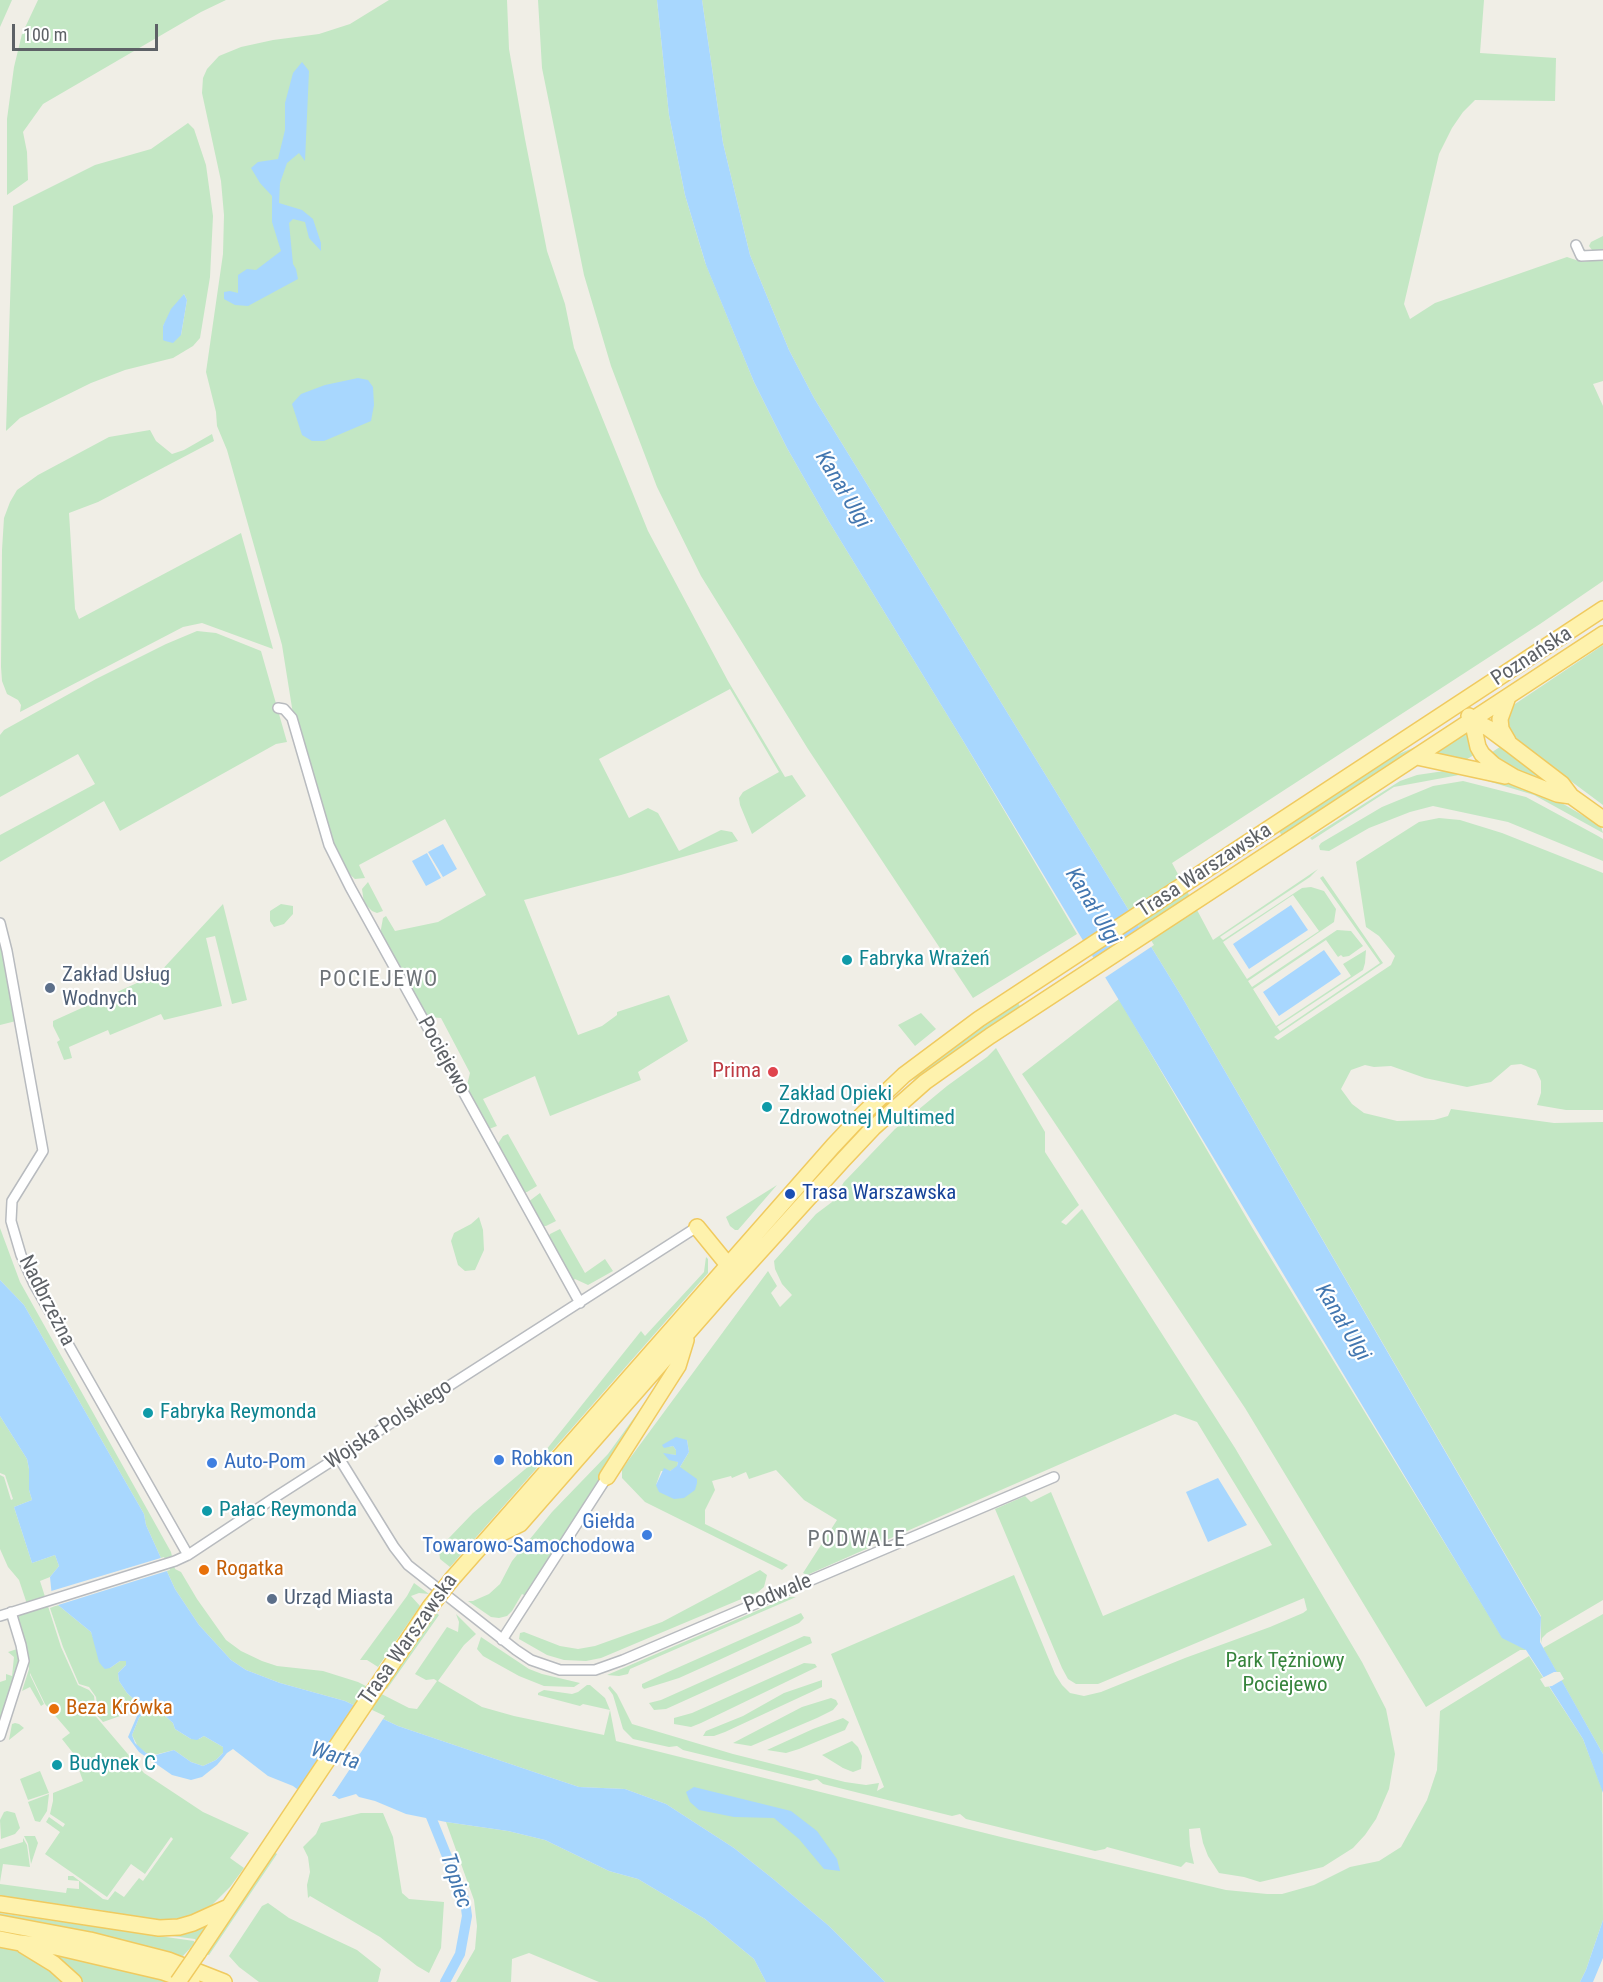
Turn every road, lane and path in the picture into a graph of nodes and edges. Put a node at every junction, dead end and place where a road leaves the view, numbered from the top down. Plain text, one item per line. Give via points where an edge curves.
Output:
1 (1576, 245) dead end
2 (1603, 255) edge
3 (1603, 609) edge
4 (1603, 634) edge
5 (1508, 697) junction
6 (1460, 704) junction
7 (278, 708) dead end
8 (1472, 720) junction
9 (1511, 745) junction
10 (1418, 757) junction
11 (1514, 777) junction
12 (1571, 796) junction
13 (1603, 819) edge
14 (0, 923) edge
15 (697, 1227) joint
16 (728, 1265) junction
17 (726, 1289) junction
18 (580, 1303) junction
19 (687, 1335) junction
20 (339, 1458) junction
21 (607, 1477) joint
22 (1054, 1477) dead end
23 (482, 1543) junction
24 (188, 1556) junction
25 (11, 1612) junction
26 (0, 1616) edge
27 (502, 1640) junction
28 (0, 1736) edge
29 (0, 1904) edge
30 (230, 1904) junction
31 (0, 1923) edge
32 (0, 1939) edge
33 (20, 1943) junction
34 (74, 1982) edge
35 (178, 1982) edge
36 (192, 1982) edge
37 (224, 1982) edge

1 - 2 street via 1581,256
3 - 6 main road, Poznańska
4 - 5 main road, Poznańska
5 - 8 main road, Trasa Warszawska
5 - 9 main road via 1500,719
6 - 8 main road
6 - 16 main road, Trasa Warszawska via 936,1049 851,1126
7 - 18 street, Pociejewo via 292,718 329,845 350,887
8 - 9 main road
8 - 10 main road, Trasa Warszawska
8 - 11 main road via 1482,754
9 - 12 main road via 1562,784
10 - 11 main road
10 - 17 main road, Trasa Warszawska via 939,1071 849,1153
11 - 12 main road
12 - 13 main road
14 - 24 street, Nadbrzeżna via 43,1147 12,1201 11,1221 21,1255
15 - 16 main road
15 - 18 street, Wojska Polskiego
16 - 17 main road
16 - 23 main road, Trasa Warszawska
17 - 19 main road, Trasa Warszawska
18 - 20 street, Wojska Polskiego
19 - 21 main road via 678,1366
19 - 23 main road, Trasa Warszawska via 520,1524
20 - 24 street, Wojska Polskiego
20 - 27 street, Podwale via 408,1565
21 - 27 street
22 - 27 street, Podwale via 595,1670 560,1670 531,1660
23 - 30 main road, Trasa Warszawska, bridge via 430,1607
24 - 25 street, Wojska Polskiego
25 - 26 street, Wojska Polskiego
25 - 28 street via 24,1661
29 - 30 main road via 163,1928 198,1921
30 - 35 main road, Trasa Warszawska, bridge
31 - 37 main road via 168,1960
32 - 33 main road
33 - 34 main road
33 - 36 main road via 56,1947

